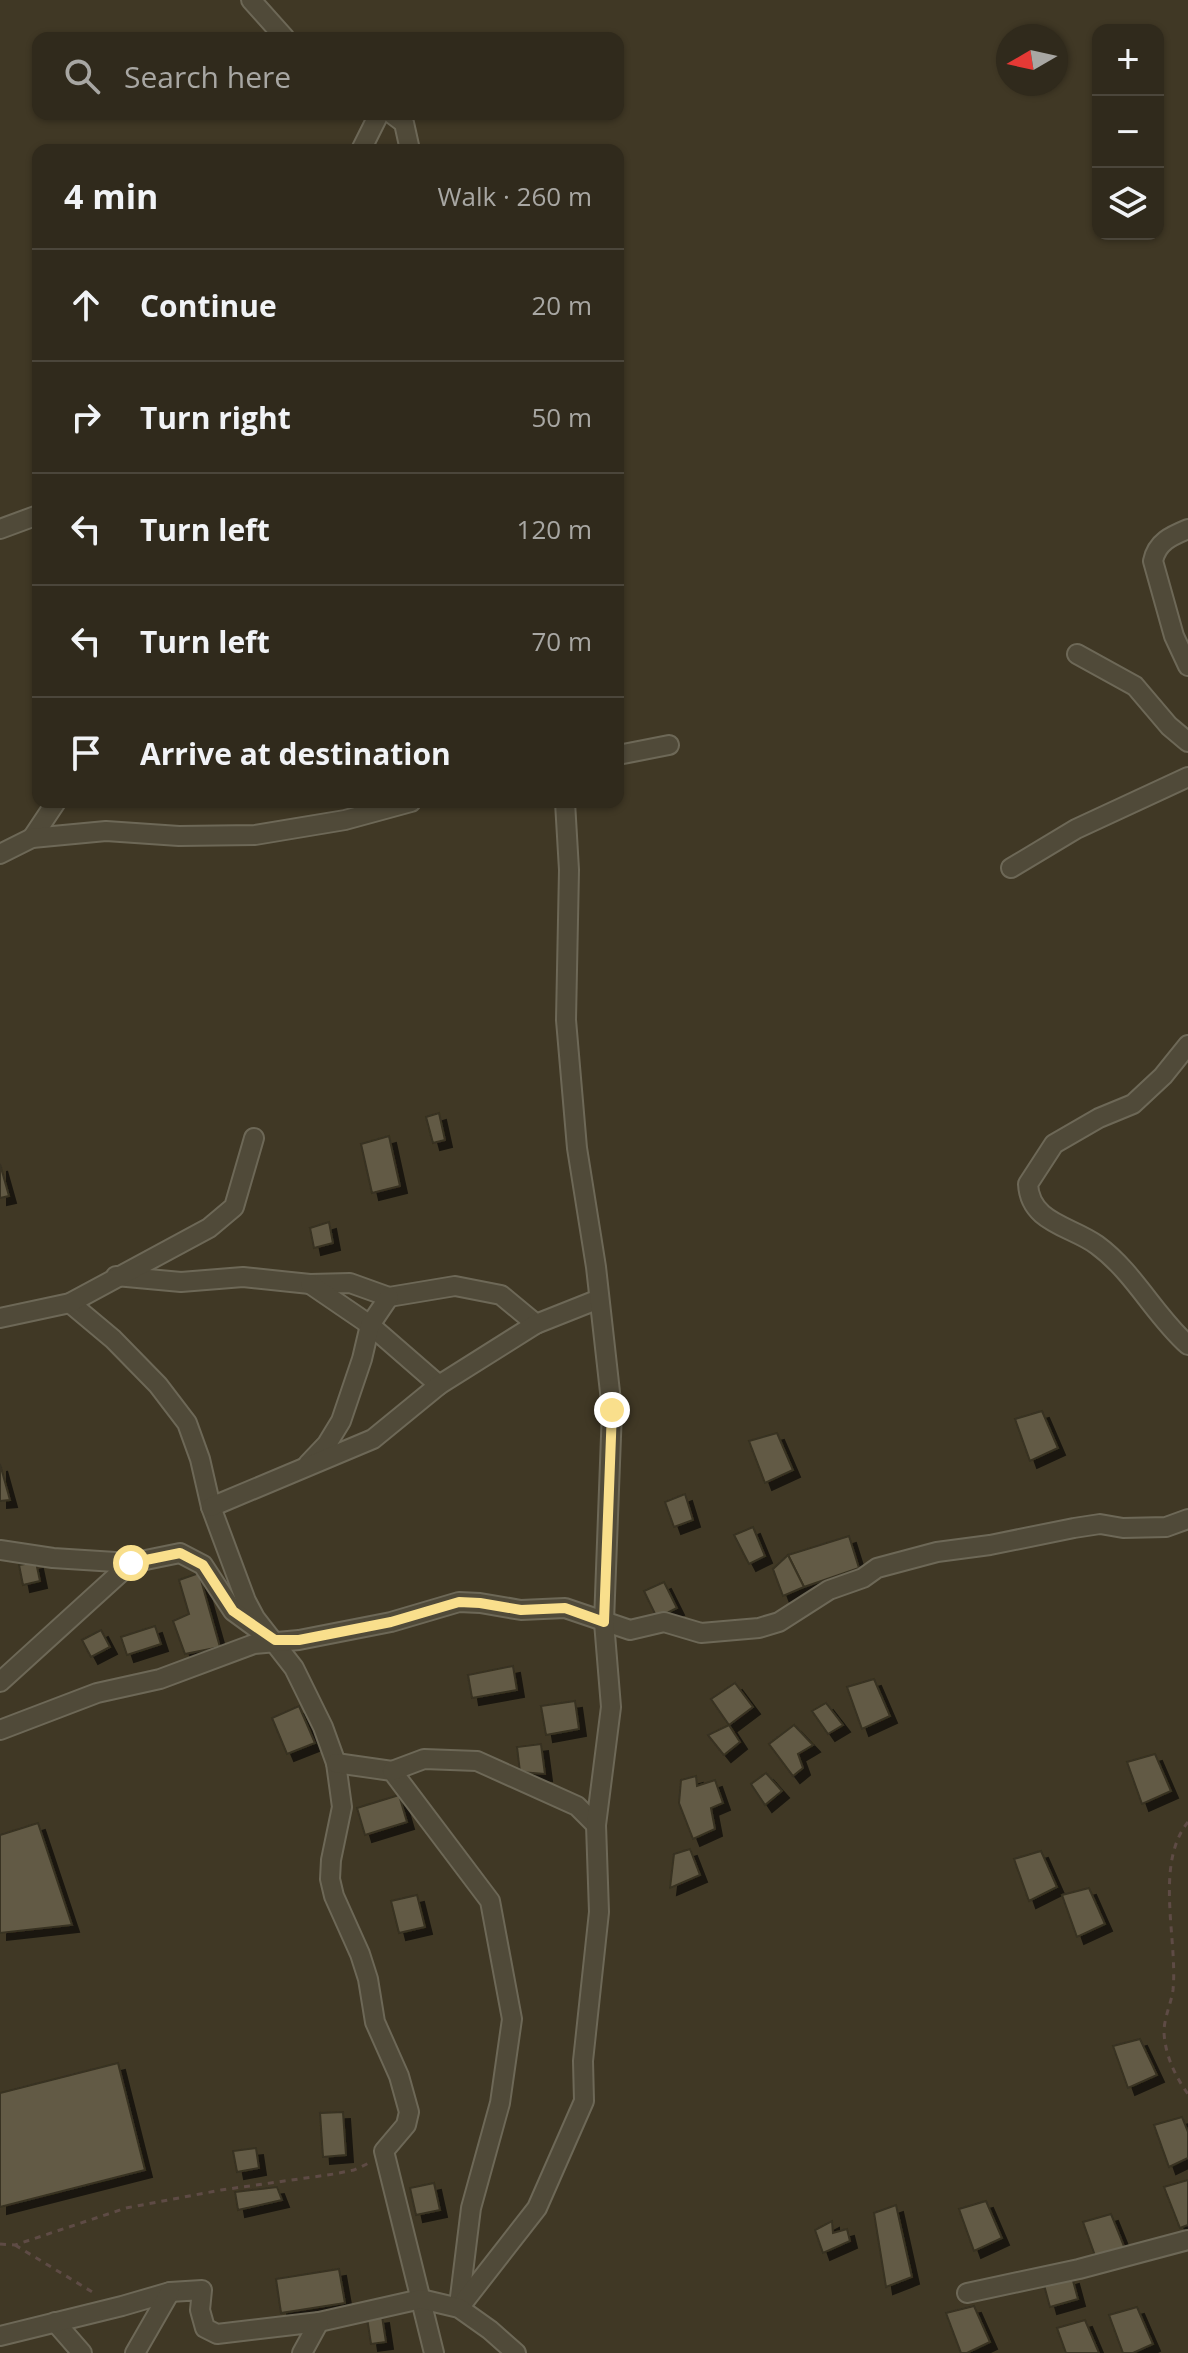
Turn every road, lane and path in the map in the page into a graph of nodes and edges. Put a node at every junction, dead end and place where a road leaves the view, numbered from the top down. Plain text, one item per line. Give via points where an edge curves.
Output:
1 (251, 0) edge
2 (280, 32) edge
3 (376, 120) edge
4 (400, 120) edge
5 (364, 144) edge
6 (409, 144) edge
7 (32, 517) edge
8 (0, 529) edge
9 (1188, 529) edge
10 (1077, 654) dead end
11 (1188, 666) edge
12 (1188, 742) edge
13 (669, 745) dead end
14 (624, 754) edge
15 (1188, 777) edge
16 (52, 808) edge
17 (389, 808) edge
18 (565, 808) edge
19 (32, 838) junction
20 (0, 854) edge
21 (1011, 868) dead end
22 (1188, 1045) edge
23 (254, 1138) dead end
24 (116, 1276) junction
25 (310, 1284) junction
26 (389, 1297) junction
27 (599, 1299) junction
28 (70, 1303) junction
29 (0, 1318) edge
30 (536, 1324) junction
31 (370, 1325) junction
32 (1188, 1345) edge
33 (439, 1385) junction
34 (304, 1468) junction
35 (211, 1507) junction
36 (1188, 1519) edge
37 (0, 1550) edge
38 (131, 1563) junction
39 (604, 1622) junction
40 (275, 1640) junction
41 (0, 1682) edge
42 (0, 1730) edge
43 (336, 1763) junction
44 (392, 1771) junction
45 (1188, 1822) edge
46 (596, 1825) junction
47 (1188, 2094) edge
48 (384, 2151) junction
49 (1188, 2240) edge
50 (0, 2244) edge
51 (15, 2245) junction
52 (170, 2292) junction
53 (967, 2293) dead end
54 (421, 2299) junction
55 (122, 2306) junction
56 (459, 2308) junction
57 (55, 2322) junction
58 (319, 2322) junction
59 (0, 2336) edge
60 (82, 2353) edge
61 (135, 2353) edge
62 (302, 2353) edge
63 (434, 2353) edge
64 (516, 2353) edge

1 - 2 street
3 - 5 street
4 - 6 street
7 - 8 street
9 - 11 street via 1161,543 1153,561
10 - 12 street via 1135,686
13 - 14 street
15 - 21 street via 1076,829
16 - 19 street
17 - 19 street via 255,835 106,831
18 - 27 street via 566,1020 577,1148
19 - 20 street
22 - 32 street via 1133,1104 1054,1144 1028,1184 1040,1214 1098,1246 1141,1287
23 - 24 street via 234,1207 209,1228
24 - 25 street via 181,1282 243,1277
24 - 28 street
25 - 26 street via 350,1283
25 - 31 street
26 - 30 street via 455,1286 501,1295
26 - 31 street
27 - 30 street
27 - 39 street via 612,1410
28 - 29 street
28 - 35 street via 158,1385 187,1423
30 - 33 street
31 - 33 street
31 - 34 street via 341,1421
33 - 34 street via 373,1439
34 - 35 street
35 - 40 street via 246,1601
36 - 39 street via 1166,1527 1100,1524 937,1552 877,1568 759,1628 701,1633 664,1622 630,1630
37 - 38 street
38 - 40 street via 180,1553 203,1565 233,1611
38 - 41 street
39 - 40 street via 565,1608 521,1610 459,1602 391,1622
39 - 46 street via 611,1707
40 - 42 street via 160,1679 97,1693
40 - 43 street via 310,1697
43 - 44 street
43 - 48 street via 342,1807 330,1879 360,1954 375,2022 409,2112 406,2125
44 - 46 street via 424,1759 477,1761 577,1806
44 - 56 street via 490,1901 512,2019 500,2103 471,2208
45 - 47 path via 1179,1833 1170,1883 1173,1991 1164,2030 1168,2058
46 - 56 street via 599,1912 583,2061 584,2101 537,2208
48 - 51 path via 354,2170 126,2208
48 - 54 street
49 - 53 street
50 - 51 path
51 - 55 path
52 - 55 street
52 - 58 street via 202,2290 205,2328 217,2334
52 - 61 street
54 - 56 street
54 - 58 street
54 - 63 street
55 - 57 street
56 - 64 street
57 - 59 street
57 - 60 street
58 - 62 street

